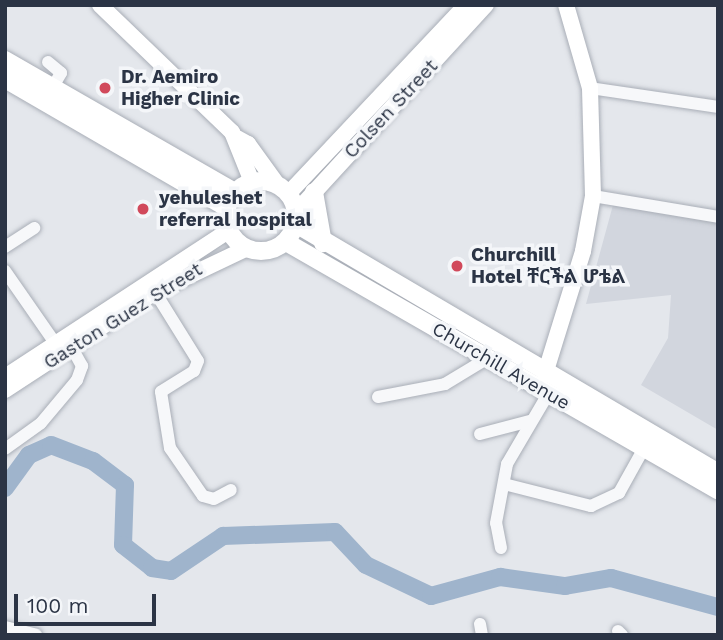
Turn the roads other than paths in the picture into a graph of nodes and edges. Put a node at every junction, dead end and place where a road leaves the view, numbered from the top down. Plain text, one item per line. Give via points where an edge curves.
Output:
1 (466, 5) edge
2 (486, 5) edge
3 (566, 5) edge
4 (108, 8) edge
5 (5, 60) edge
6 (48, 62) dead end
7 (5, 79) edge
8 (54, 85) junction
9 (590, 88) junction
10 (718, 107) edge
11 (237, 138) junction
12 (252, 182) junction
13 (282, 189) junction
14 (314, 192) junction
15 (593, 196) junction
16 (231, 200) junction
17 (718, 217) edge
18 (296, 218) junction
19 (34, 228) dead end
20 (228, 231) junction
21 (286, 242) junction
22 (323, 243) junction
23 (5, 247) edge
24 (245, 249) junction
25 (5, 271) edge
26 (155, 292) junction
27 (57, 348) junction
28 (488, 358) junction
29 (545, 374) junction
30 (5, 377) edge
31 (5, 390) edge
32 (548, 394) junction
33 (378, 397) dead end
34 (530, 421) junction
35 (480, 434) dead end
36 (644, 448) junction
37 (5, 449) edge
38 (718, 473) edge
39 (504, 484) junction
40 (718, 490) edge
41 (231, 491) dead end
42 (501, 548) dead end
43 (5, 627) edge
44 (36, 635) edge

1 - 13 main road
2 - 14 main road, Colsen Street
3 - 9 main road
4 - 11 main road
5 - 8 main road
6 - 8 street via 61,73
7 - 16 main road
8 - 16 main road
9 - 10 street
9 - 15 main road
11 - 12 main road via 240,162
11 - 13 main road via 248,144
12 - 13 main road
12 - 16 main road
13 - 18 main road
14 - 18 main road, Colsen Street
14 - 22 main road
15 - 17 street
15 - 29 main road via 583,251
16 - 20 main road
18 - 21 main road
18 - 22 main road, Churchill Avenue
19 - 23 street
20 - 24 main road
20 - 27 main road, Gaston Guez Street
21 - 24 main road via 267,251
21 - 28 main road, Churchill Avenue
22 - 29 main road, Churchill Avenue
24 - 26 main road, Gaston Guez Street
25 - 27 street
26 - 27 main road, Gaston Guez Street
26 - 41 street via 198,361 194,371 161,392 170,448 203,496 214,499
27 - 30 main road, Gaston Guez Street
27 - 31 main road, Gaston Guez Street
27 - 37 street via 82,366 77,380 41,424
28 - 32 main road, Churchill Avenue
28 - 33 street via 445,384
29 - 38 main road, Churchill Avenue
32 - 34 street
32 - 36 main road, Churchill Avenue
34 - 35 street
34 - 39 street via 511,453
36 - 39 street via 620,493 591,506
36 - 40 main road, Churchill Avenue
39 - 42 street via 496,523
43 - 44 street

